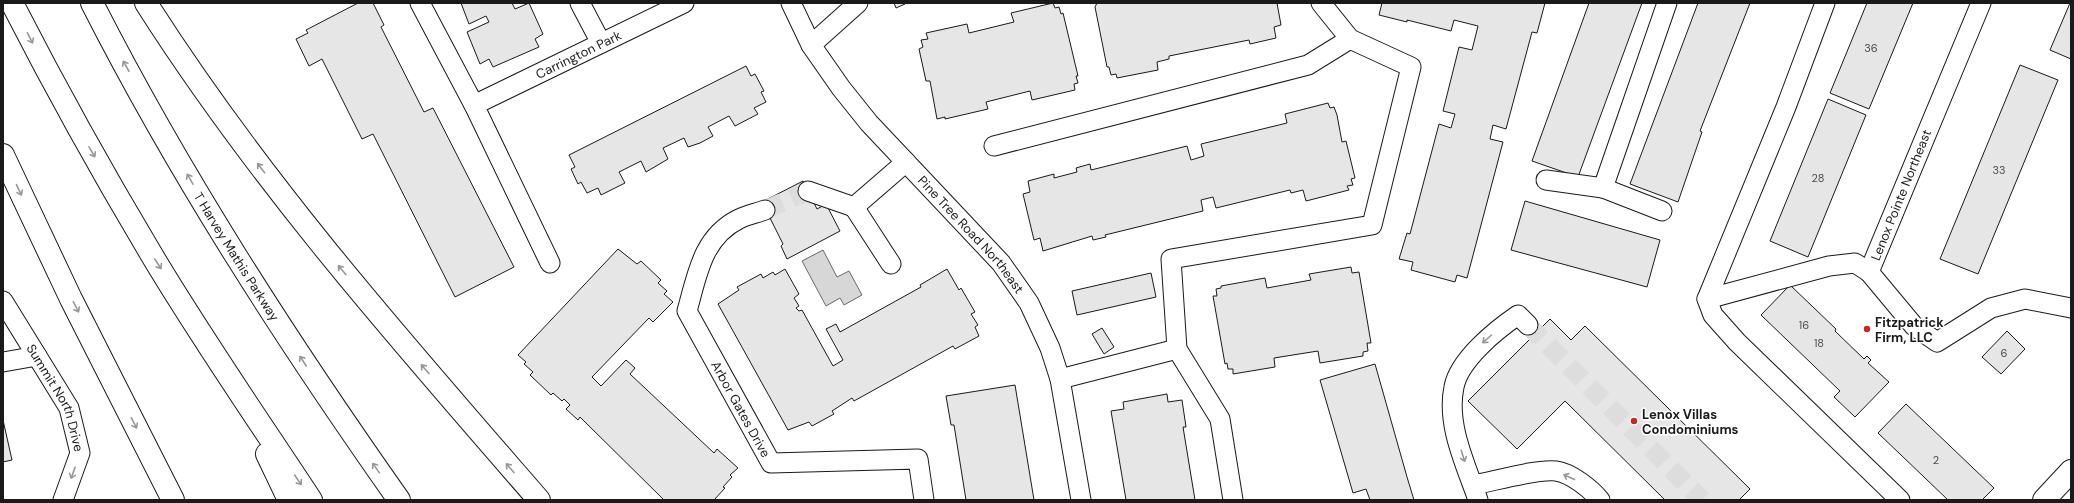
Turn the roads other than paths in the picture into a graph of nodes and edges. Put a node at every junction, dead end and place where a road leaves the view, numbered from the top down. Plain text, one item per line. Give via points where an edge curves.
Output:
1 (12, 3) edge
2 (92, 3) edge
3 (146, 3) edge
4 (420, 3) edge
5 (580, 3) edge
6 (684, 3) edge
7 (791, 3) edge
8 (858, 3) edge
9 (1321, 3) edge
10 (1667, 3) edge
11 (1826, 3) edge
12 (1981, 3) edge
13 (1350, 39) junction
14 (601, 43) junction
15 (810, 45) junction
16 (474, 105) junction
17 (994, 146) dead end
18 (3, 155) edge
19 (906, 162) junction
20 (1546, 180) dead end
21 (1603, 188) junction
22 (808, 191) tunnel mouth
23 (854, 207) junction
24 (765, 210) tunnel mouth
25 (1662, 210) dead end
26 (550, 263) dead end
27 (891, 264) dead end
28 (1869, 272) junction
29 (1707, 299) junction
30 (3, 302) edge
31 (2071, 308) edge
32 (1528, 325) tunnel mouth
33 (1177, 349) junction
34 (37, 356) junction
35 (3, 362) edge
36 (222, 366) junction
37 (1060, 379) junction
38 (2071, 470) edge
39 (2071, 479) edge
40 (1475, 492) edge
41 (63, 500) edge
42 (173, 500) edge
43 (290, 500) edge
44 (311, 500) edge
45 (399, 500) edge
46 (539, 500) edge
47 (924, 500) edge
48 (1081, 500) edge
49 (1233, 500) edge
50 (1600, 500) edge
51 (1900, 500) edge
52 (2044, 500) edge
53 (2058, 500) edge

1 -> 36 main road via 84,138 146,246
45 -> 2 main road, T Harvey Mathis Parkway via 332,405 210,214
46 -> 3 main road via 397,337 313,235 208,97
4 - 16 street
5 - 14 street
6 - 14 street, Carrington Park
7 - 15 street, Pine Tree Road Northeast
8 - 15 street
9 - 13 street
10 - 21 street
11 - 29 street
12 - 28 street, Lenox Pointe Northeast
13 - 17 street via 1308,65
13 - 33 street via 1411,67 1372,225 1171,259
14 - 16 street, Carrington Park
15 - 19 street, Pine Tree Road Northeast via 869,123
16 - 26 street
18 -> 42 main road via 71,299
19 - 23 street
19 - 37 street, Pine Tree Road Northeast via 1002,263 1029,303 1050,348
20 - 21 street
21 - 25 street
22 - 23 street
23 - 27 street
24 - 47 street, Arbor Gates Drive via 738,219 718,235 703,255 687,311 771,463 918,459
28 - 29 street via 1855,263 1829,266
28 - 31 street, Lenox Pointe Northeast via 1914,326 1937,342 1991,308 2025,299
29 - 51 street via 1713,315 1737,342
30 - 34 street, Summit North Drive
32 -> 40 street via 1518,315 1499,328 1460,371 1454,387 1454,427
33 - 37 street
33 - 49 street via 1220,419
34 - 35 street
34 -> 41 street, Summit North Drive via 69,408 80,453
36 - 43 main road
36 -> 44 main road
37 - 48 street, Pine Tree Road Northeast
38 - 52 main road
39 - 53 main road
50 -> 40 street via 1581,482 1557,471 1534,473

